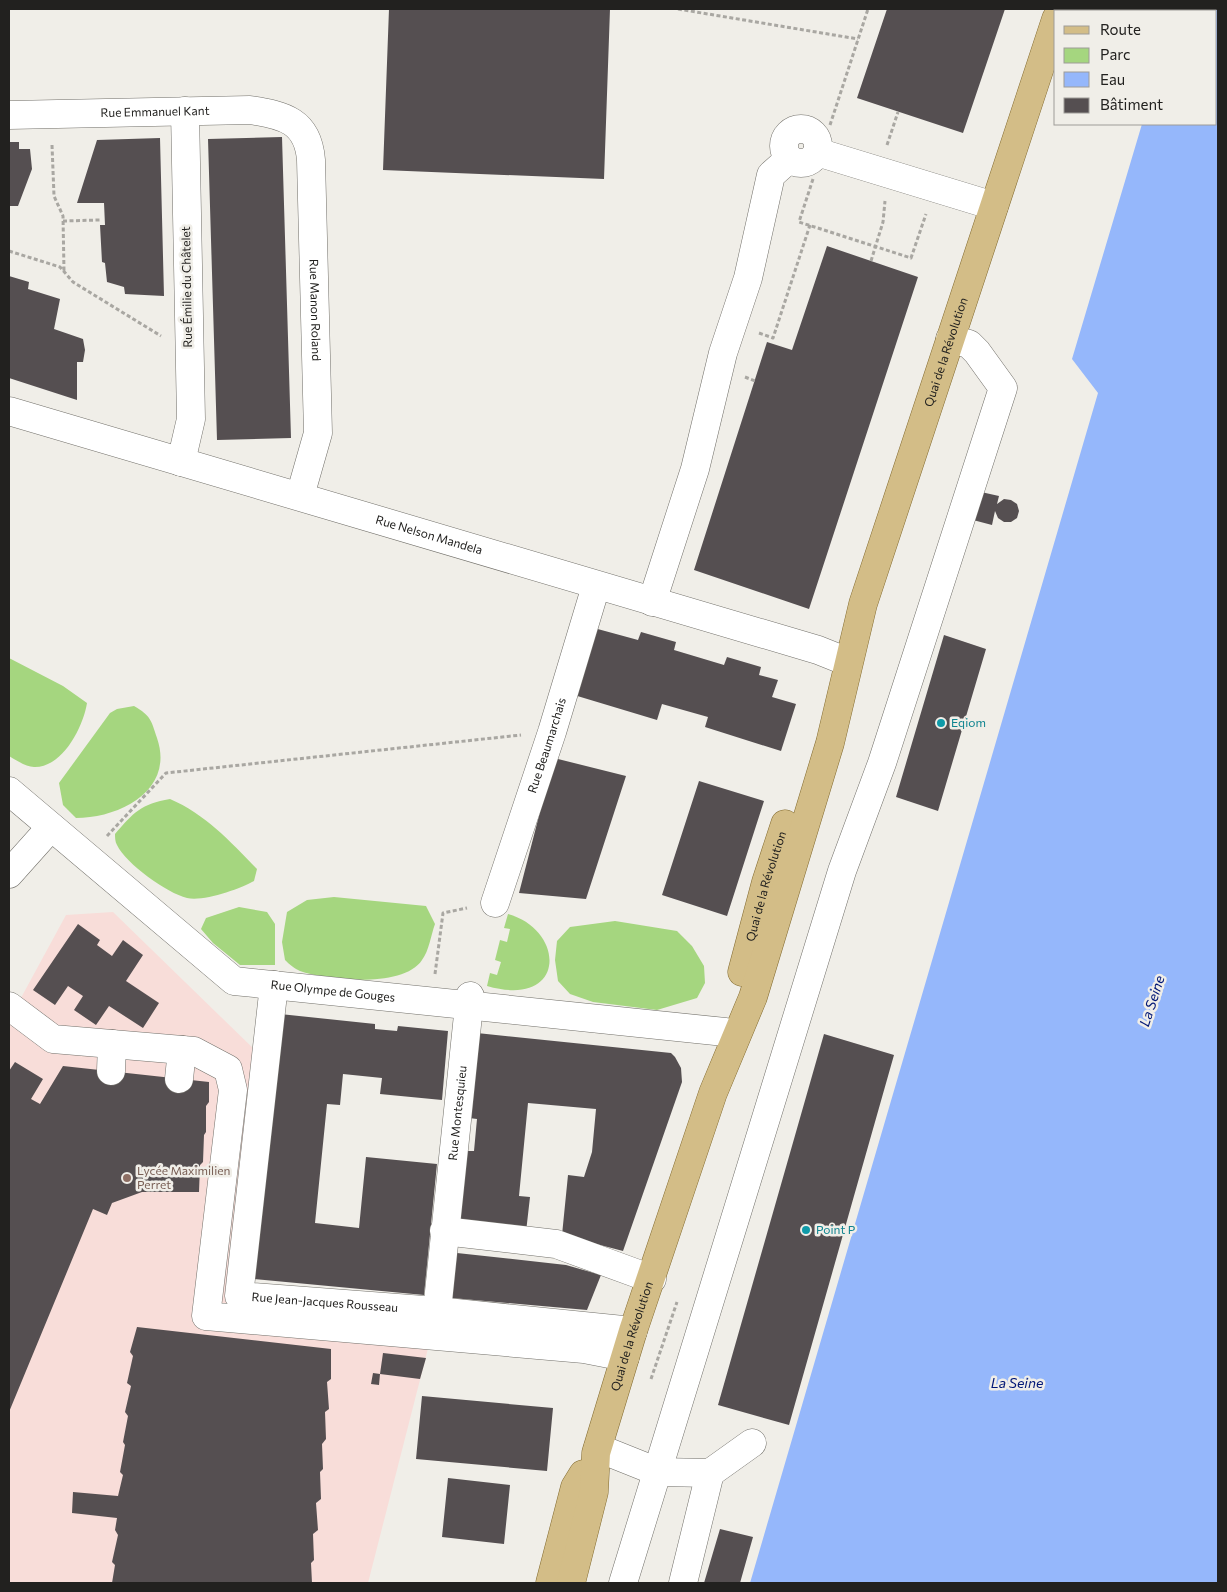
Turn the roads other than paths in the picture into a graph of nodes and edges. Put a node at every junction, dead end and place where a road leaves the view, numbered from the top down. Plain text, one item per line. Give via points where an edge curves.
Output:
1 (1054, 25) edge
2 (184, 111) junction
3 (9, 115) edge
4 (298, 125) joint
5 (994, 206) junction
6 (950, 338) junction
7 (9, 411) edge
8 (181, 462) junction
9 (300, 496) junction
10 (596, 586) junction
11 (652, 602) junction
12 (845, 675) junction
13 (9, 791) edge
14 (51, 827) junction
15 (9, 874) edge
16 (495, 903) road end
17 (274, 985) junction
18 (470, 1000) junction
19 (9, 1006) edge
20 (725, 1032) junction
21 (112, 1044) junction
22 (182, 1050) junction
23 (111, 1071) dead end
24 (179, 1079) dead end
25 (713, 1093) junction
26 (444, 1231) junction
27 (652, 1279) junction
28 (437, 1311) junction
29 (633, 1331) junction
30 (625, 1357) junction
31 (752, 1442) dead end
32 (597, 1450) junction
33 (658, 1472) junction
34 (710, 1473) junction
35 (550, 1583) edge
36 (571, 1583) edge
37 (623, 1583) edge
38 (683, 1583) edge

1 - 5 main road, Quai de la Révolution
2 - 3 street, Rue Emmanuel Kant
2 - 4 street, Rue Emmanuel Kant via 250,110 272,113
2 - 8 street, Rue Émilie du Châtelet via 191,419
4 - 9 street, Rue Manon Roland via 308,144 311,160 318,433
5 - 6 main road, Quai de la Révolution
5 - 11 street via 817,152 812,160 802,164 789,159 772,175 748,278 723,353 695,469
6 - 12 main road, Quai de la Révolution via 862,604
6 - 33 street via 969,344 978,352 1003,388 882,763 842,871
7 - 8 street, Rue Nelson Mandela
8 - 9 street, Rue Nelson Mandela
9 - 10 street, Rue Nelson Mandela
10 - 11 street, Rue Nelson Mandela
10 - 16 street, Rue Beaumarchais
11 - 12 street, Rue Nelson Mandela via 818,650
12 - 20 main road, Quai de la Révolution via 813,738 766,882
12 - 25 main road, Quai de la Révolution via 830,742 753,996
13 - 14 street, Rue Olympe de Gouges
14 - 15 street
14 - 17 street, Rue Olympe de Gouges via 234,981
17 - 18 street, Rue Olympe de Gouges via 431,1000
17 - 28 street, Rue Jean-Jacques Rousseau via 238,1296
18 - 20 street, Rue Olympe de Gouges
18 - 26 street, Rue Montesquieu
19 - 21 street via 53,1039
20 - 25 main road, Quai de la Révolution
21 - 22 street
21 - 23 street
22 - 24 street
22 - 30 street via 194,1051 228,1069 234,1090 206,1316 584,1349
25 - 27 main road, Quai de la Révolution
26 - 27 street via 556,1244
26 - 28 street, Rue Montesquieu
27 - 29 main road, Quai de la Révolution
28 - 29 street, Rue Jean-Jacques Rousseau
29 - 30 main road, Quai de la Révolution
30 - 32 main road, Quai de la Révolution
31 - 34 street
32 - 33 street
32 - 35 main road via 575,1487
32 - 36 main road, Quai de la Révolution via 594,1492
33 - 34 street
33 - 37 street
34 - 38 street

